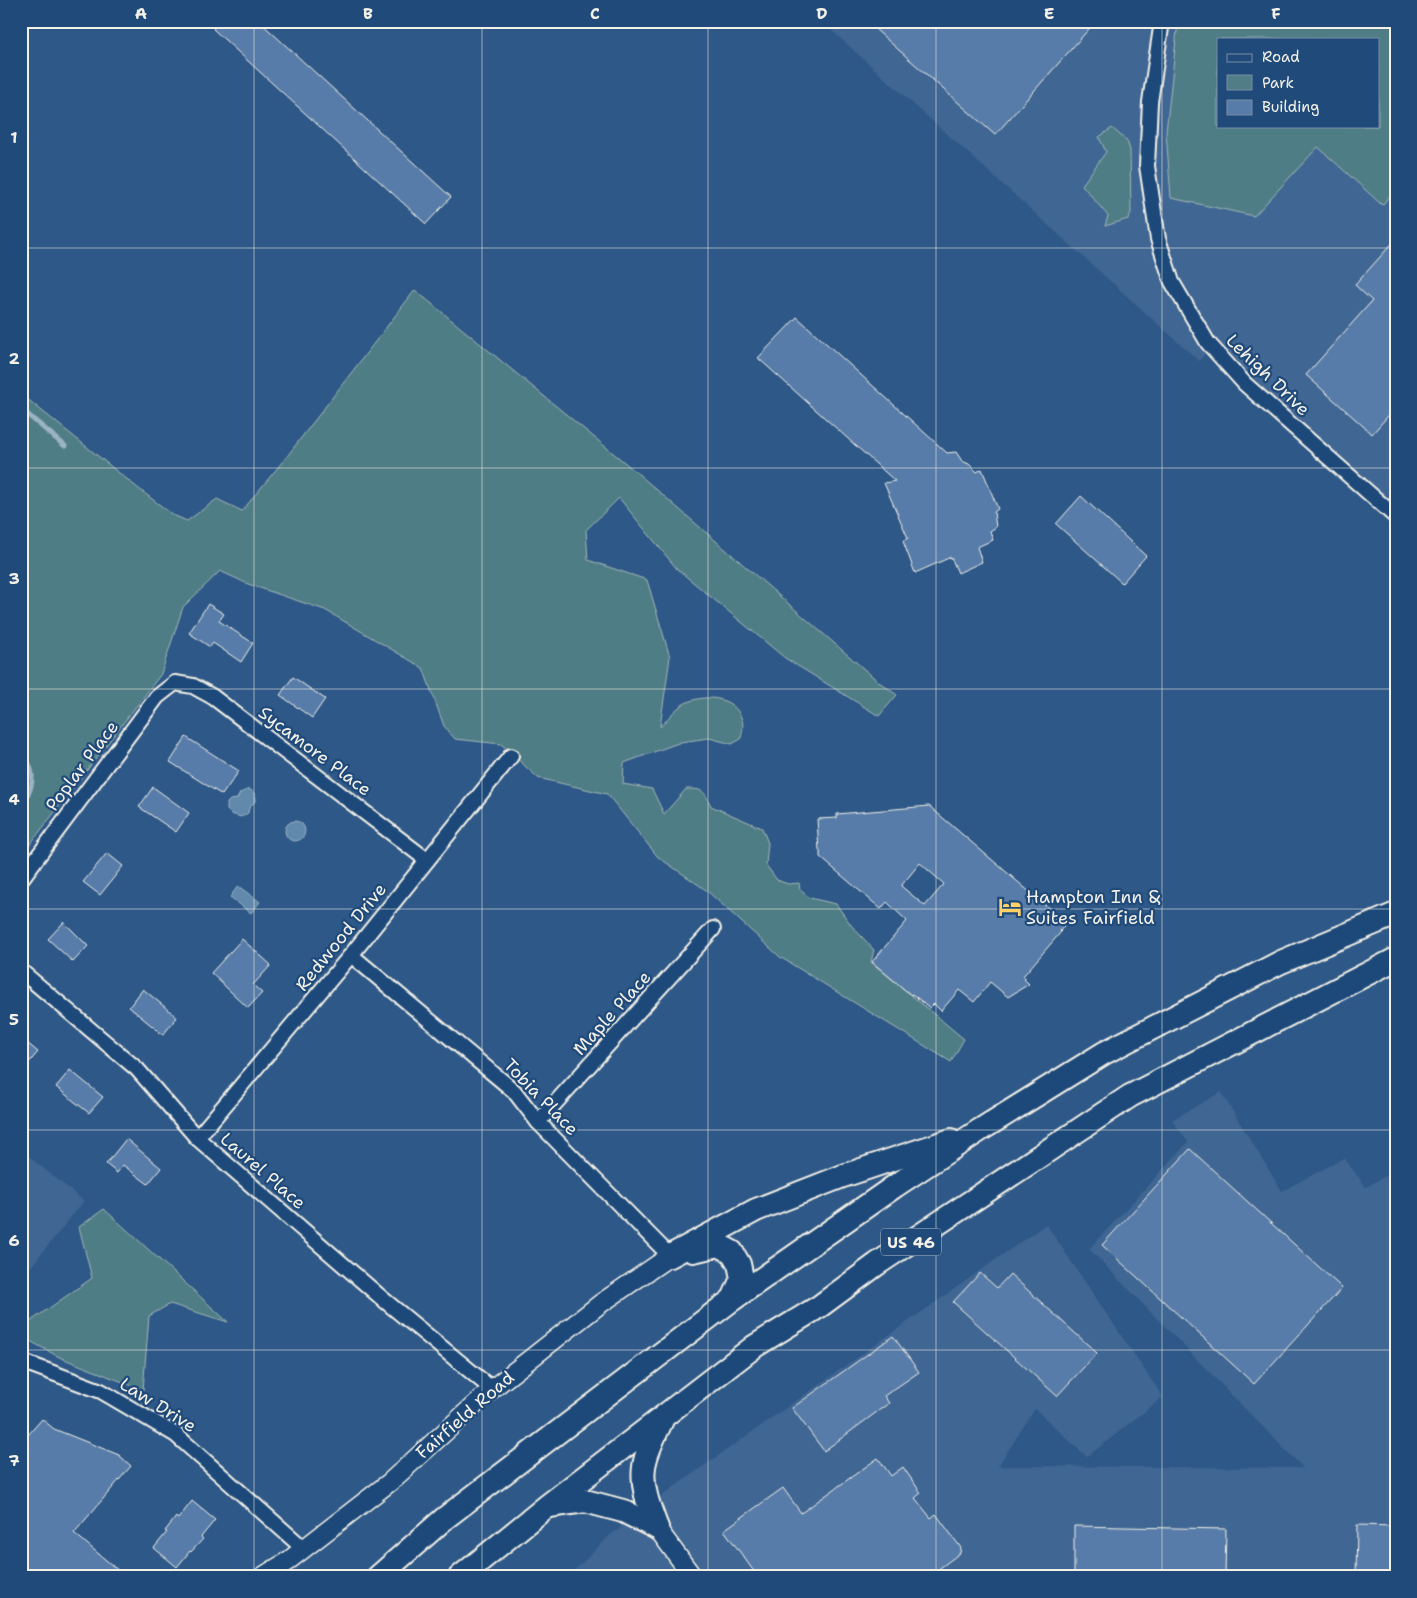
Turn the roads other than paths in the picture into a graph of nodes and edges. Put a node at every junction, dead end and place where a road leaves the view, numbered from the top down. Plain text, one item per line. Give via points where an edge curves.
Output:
1 (1162, 21) edge
2 (1396, 516) edge
3 (175, 683) joint
4 (511, 756) dead end
5 (427, 860) junction
6 (22, 878) edge
7 (1396, 914) edge
8 (712, 929) dead end
9 (351, 955) junction
10 (1396, 959) edge
11 (21, 971) edge
12 (538, 1122) junction
13 (980, 1130) junction
14 (196, 1138) junction
15 (670, 1256) junction
16 (732, 1299) junction
17 (21, 1360) edge
18 (492, 1389) junction
19 (663, 1416) junction
20 (547, 1506) junction
21 (657, 1528) junction
22 (303, 1548) junction
23 (262, 1577) edge
24 (378, 1577) edge
25 (460, 1577) edge
26 (693, 1577) edge

1 - 2 street, Lehigh Drive via 1150,102 1147,166 1158,239 1172,282 1208,343 1245,384
3 - 5 street, Sycamore Place via 193,686 214,697
3 - 6 street, Poplar Place via 157,697
4 - 5 street, Redwood Drive
5 - 9 street, Redwood Drive
7 - 13 highway via 1281,962 1221,992 1104,1053
8 - 12 street, Maple Place
9 - 12 street, Tobia Place via 514,1091
9 - 14 street, Redwood Drive
10 - 19 highway, US 46 via 1130,1096 877,1264 820,1306 755,1346
11 - 14 street, Laurel Place via 137,1069
12 - 15 street, Tobia Place
13 - 15 highway via 852,1173 756,1210
13 - 16 highway
14 - 18 street, Laurel Place
15 - 16 highway via 719,1245 732,1252 742,1278
15 - 18 street, Fairfield Road via 600,1304
16 - 24 highway via 445,1518
17 - 22 street, Law Drive via 101,1392 176,1435
18 - 22 street, Fairfield Road via 390,1482
19 - 20 highway, US 46
19 - 21 highway via 644,1468 646,1501
20 - 21 highway via 585,1501 623,1511
20 - 25 highway, US 46
21 - 26 street
22 - 23 street, Fairfield Road

